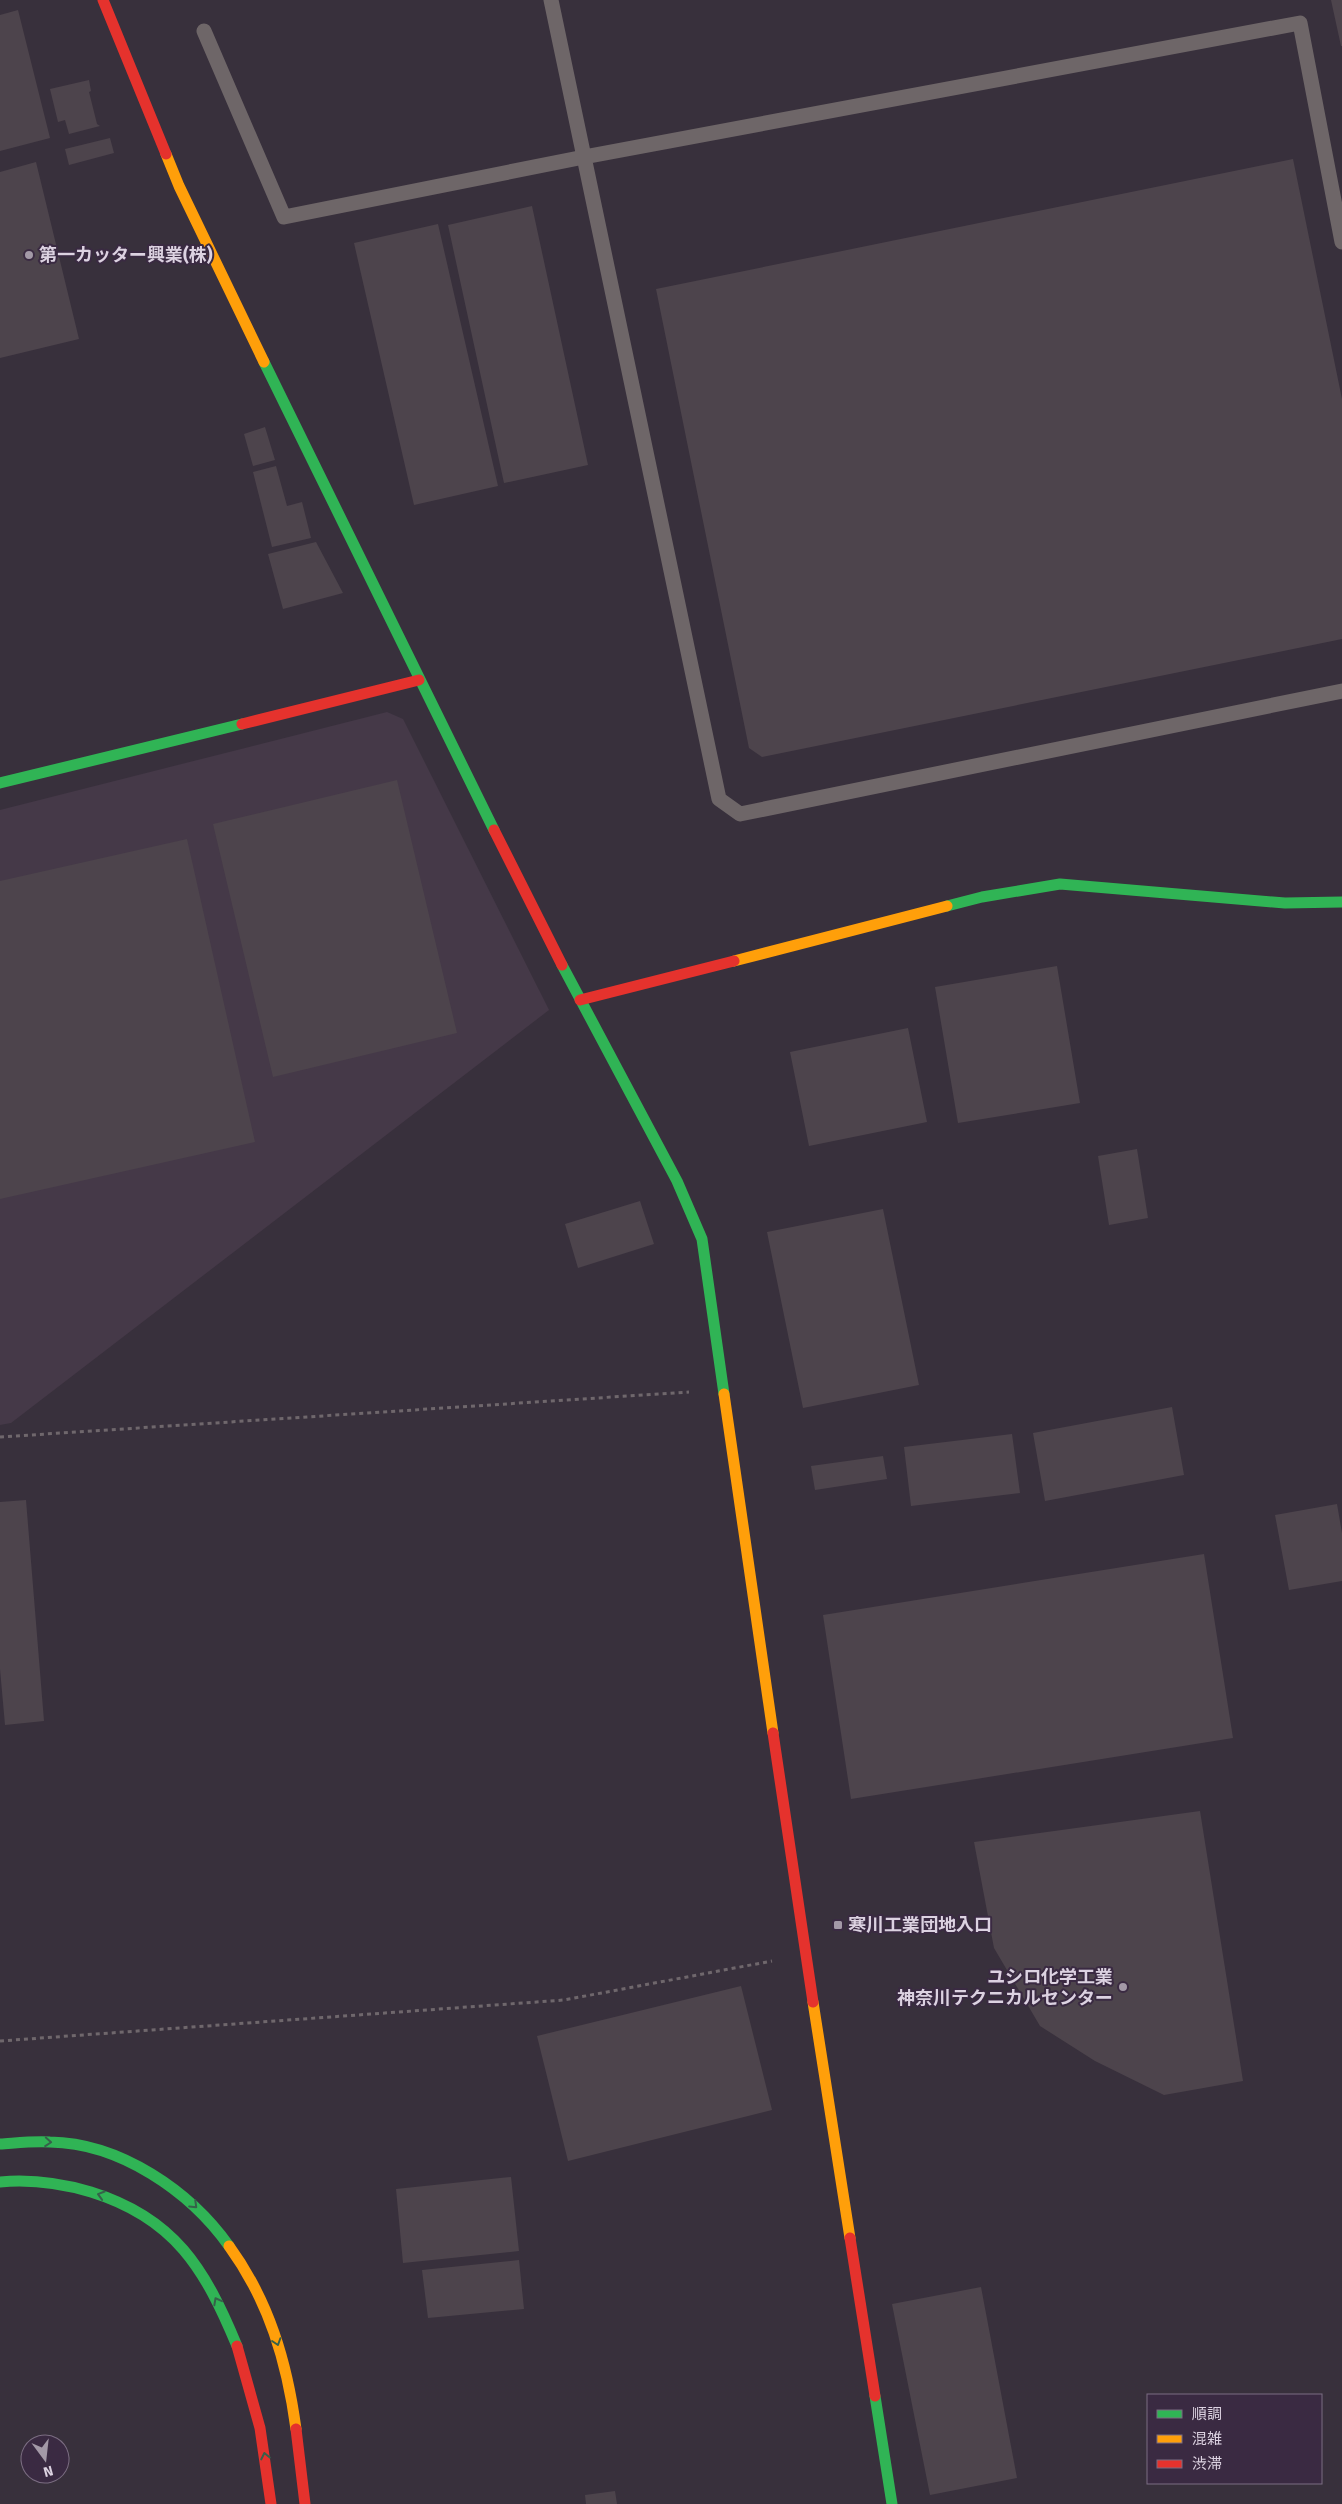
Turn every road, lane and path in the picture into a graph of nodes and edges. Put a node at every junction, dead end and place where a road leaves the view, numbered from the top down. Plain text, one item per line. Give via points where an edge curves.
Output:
1 (103, 0) edge
2 (551, 0) edge
3 (204, 31) dead end
4 (584, 157) junction
5 (1342, 242) edge
6 (419, 680) junction
7 (1342, 691) edge
8 (0, 783) edge
9 (1342, 902) edge
10 (580, 1000) junction
11 (722, 1390) junction
12 (0, 1436) edge
13 (805, 1955) junction
14 (0, 2041) edge
15 (0, 2144) edge
16 (0, 2182) edge
17 (271, 2504) edge
18 (305, 2504) edge
19 (892, 2504) edge

1 - 6 main road via 179,186
2 - 4 lane
3 - 4 lane via 284,217
4 - 5 lane via 1300,23
4 - 7 lane via 718,799 740,814
6 - 8 main road
6 - 10 main road
9 - 10 main road via 1285,903 1060,884 982,896
10 - 11 main road via 677,1182 702,1239
11 - 12 path
11 - 13 main road
13 - 14 path via 564,2000
13 - 19 main road
15 -> 18 main road via 22,2140 78,2144 124,2158 160,2177 213,2223 254,2284 284,2361 300,2451
17 -> 16 main road via 257,2415 234,2336 209,2285 172,2236 150,2218 119,2201 58,2182 29,2179

